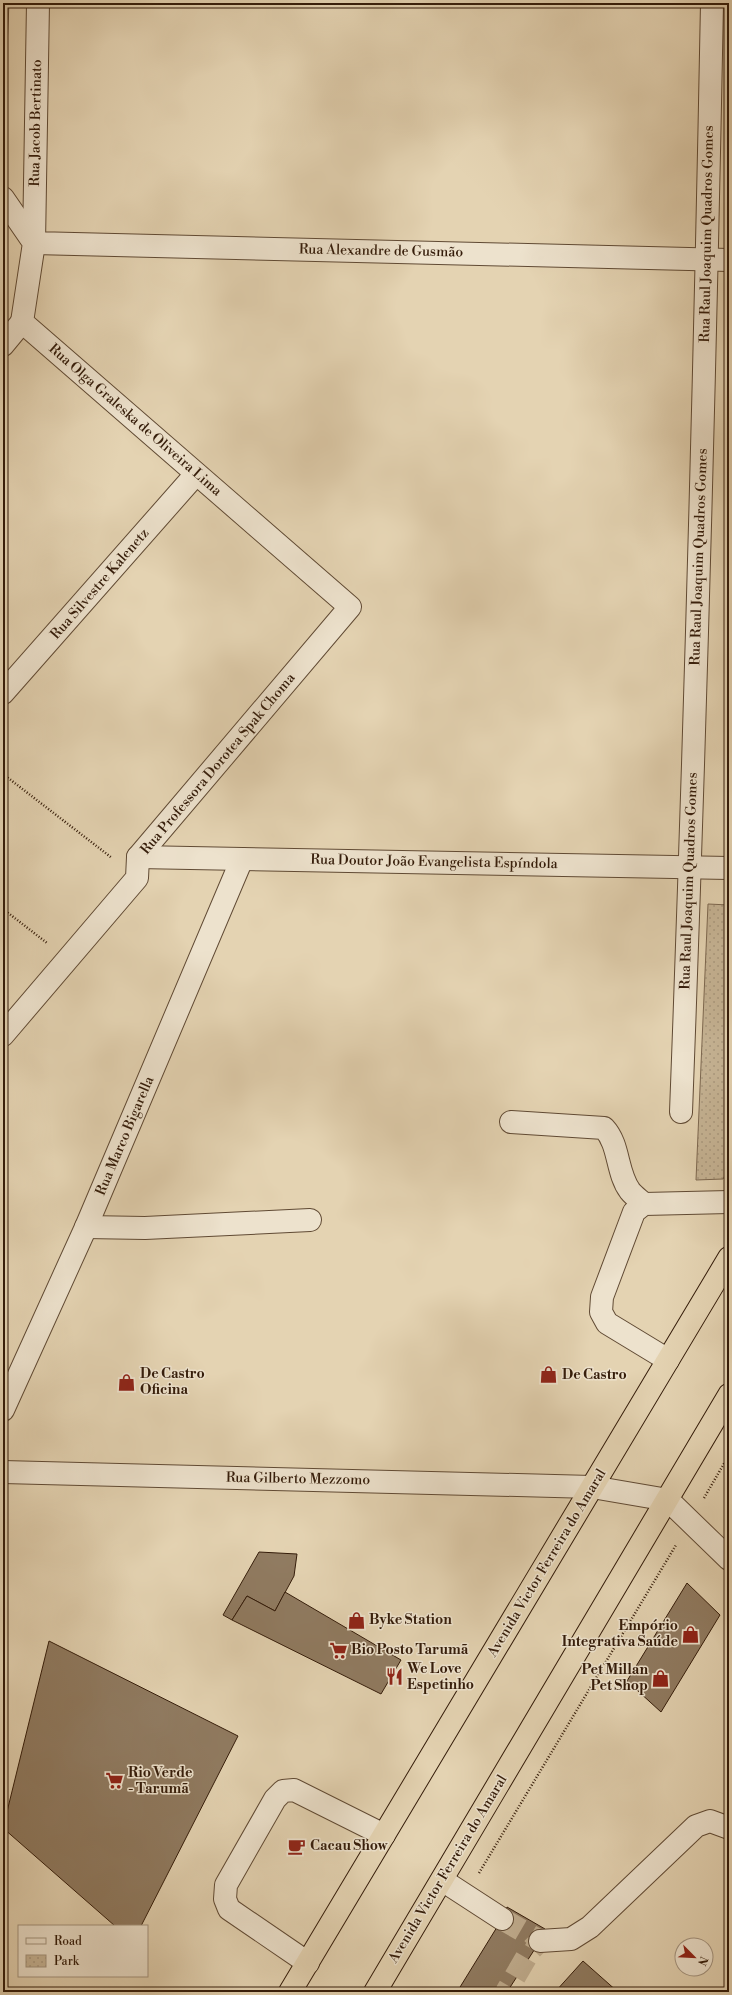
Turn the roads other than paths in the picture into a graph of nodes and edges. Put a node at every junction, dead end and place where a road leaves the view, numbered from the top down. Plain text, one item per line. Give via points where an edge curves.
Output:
1 (38, 3) edge
2 (712, 3) edge
3 (3, 198) edge
4 (34, 243) junction
5 (707, 259) junction
6 (729, 260) edge
7 (22, 322) junction
8 (3, 345) edge
9 (196, 474) junction
10 (350, 607) joint
11 (3, 694) edge
12 (242, 859) junction
13 (690, 867) junction
14 (138, 868) junction
15 (729, 868) edge
16 (3, 1035) edge
17 (682, 1112) dead end
18 (511, 1122) dead end
19 (729, 1202) edge
20 (644, 1204) junction
21 (310, 1220) dead end
22 (86, 1227) junction
23 (729, 1258) edge
24 (668, 1360) junction
25 (729, 1396) edge
26 (3, 1410) edge
27 (3, 1472) edge
28 (592, 1487) junction
29 (668, 1500) junction
30 (729, 1559) edge
31 (729, 1828) edge
32 (384, 1835) junction
33 (442, 1880) junction
34 (502, 1918) tunnel mouth
35 (540, 1942) dead end
36 (308, 1964) junction
37 (290, 1992) edge
38 (376, 1992) edge

1 - 4 street, Rua Jacob Bertinato
2 - 5 street, Rua Raul Joaquim Quadros Gomes
3 - 4 street
4 - 5 street, Rua Alexandre de Gusmão
4 - 7 street
5 - 6 street, Rua Alexandre de Gusmão
5 - 13 street, Rua Raul Joaquim Quadros Gomes
7 - 8 street
7 - 9 street, Rua Olga Graleska de Oliveira Lima
9 - 10 street, Rua Olga Graleska de Oliveira Lima
9 - 11 street, Rua Silvestre Kalenetz
10 - 14 street, Rua Professora Dorotea Spak Choma
12 - 13 street, Rua Doutor João Evangelista Espíndola
12 - 14 street, Rua Doutor João Evangelista Espíndola
12 - 22 street, Rua Marco Bigarella
13 - 15 street, Rua Doutor João Evangelista Espíndola
13 - 17 street, Rua Raul Joaquim Quadros Gomes
14 - 16 street, Rua Professora Dorotea Spak Choma via 69,958
18 - 20 street via 604,1128 612,1136 630,1191
19 - 20 street
20 - 24 street via 634,1212 602,1297 601,1312 607,1323
21 - 22 street via 145,1228
22 - 26 street, Rua Marco Bigarella
23 - 24 highway, Avenida Victor Ferreira do Amaral
24 - 28 highway, Avenida Victor Ferreira do Amaral
25 - 29 highway, Avenida Victor Ferreira do Amaral
27 - 28 street, Rua Gilberto Mezzomo
28 - 29 street, Rua Gilberto Mezzomo
28 - 32 highway, Avenida Victor Ferreira do Amaral
29 - 30 street
29 - 33 highway, Avenida Victor Ferreira do Amaral
31 - 35 street via 710,1822 696,1826 590,1927 571,1939
32 - 36 highway, Avenida Victor Ferreira do Amaral
32 - 36 street via 294,1790 283,1791 275,1799 226,1885 225,1899 229,1909
33 - 34 street
33 - 38 highway, Avenida Victor Ferreira do Amaral
36 - 37 highway, Avenida Victor Ferreira do Amaral

